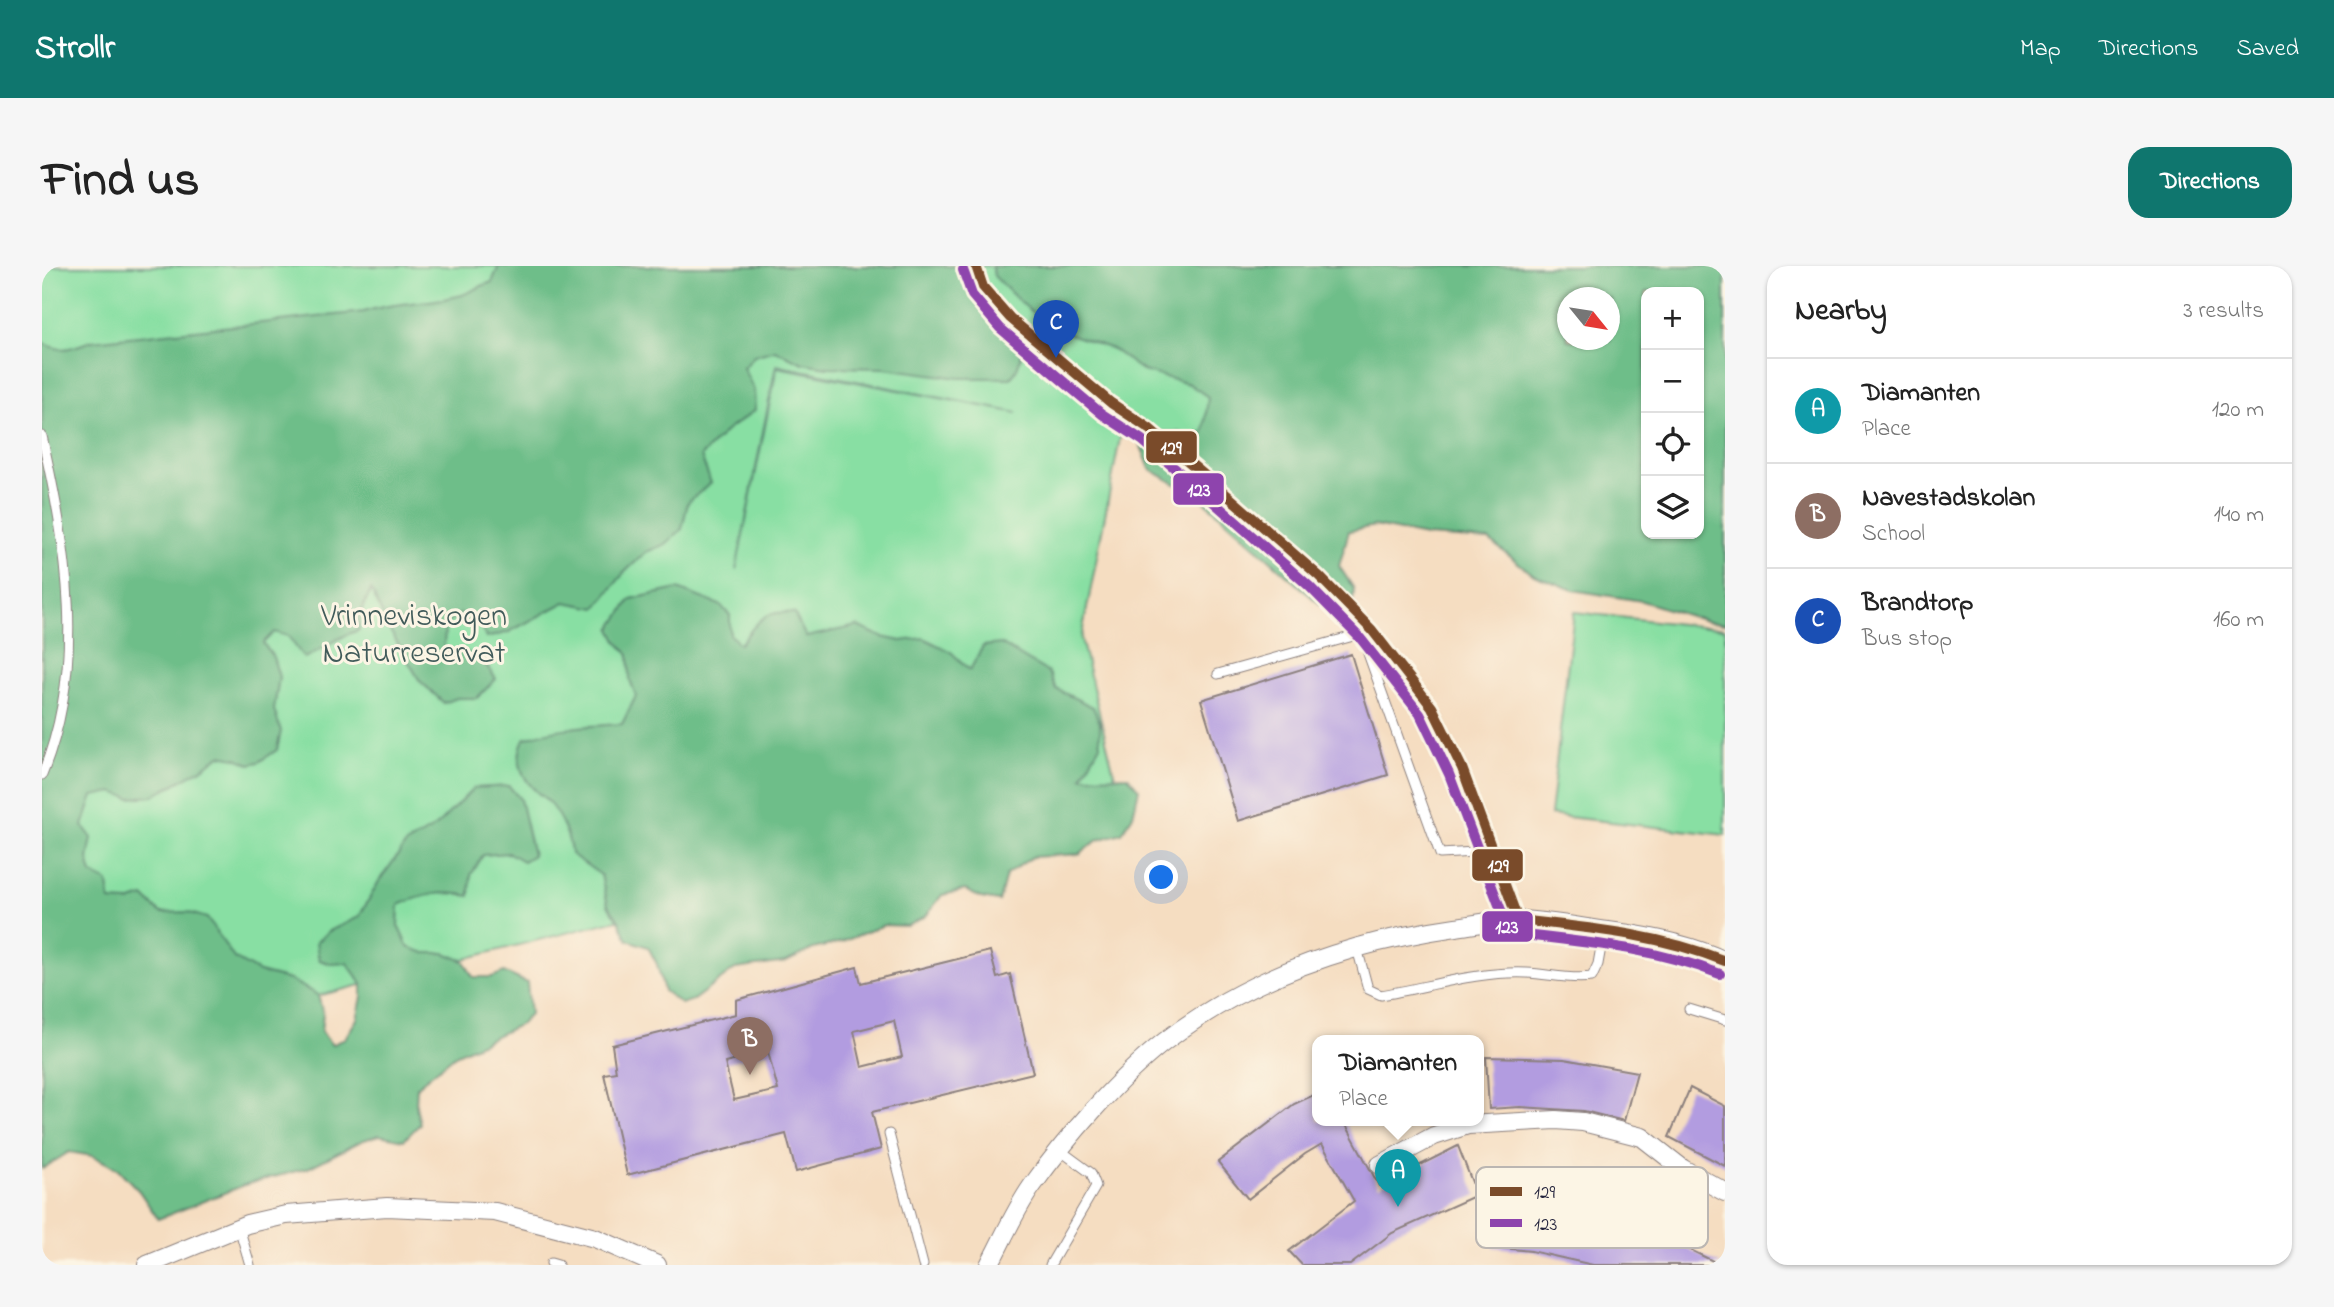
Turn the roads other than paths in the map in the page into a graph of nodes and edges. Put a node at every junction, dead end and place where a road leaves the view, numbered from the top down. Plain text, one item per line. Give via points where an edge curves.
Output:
1 (976, 266) edge
2 (42, 436) edge
3 (1373, 631) junction
4 (1361, 634) junction
5 (1218, 674) dead end
6 (42, 775) edge
7 (1493, 851) junction
8 (1518, 920) junction
9 (1604, 930) junction
10 (1357, 948) junction
11 (1725, 961) edge
12 (1689, 1009) dead end
13 (1725, 1020) edge
14 (1484, 1124) edge
15 (1465, 1126) edge
16 (889, 1134) dead end
17 (1061, 1151) junction
18 (1380, 1164) dead end
19 (1680, 1167) edge
20 (1708, 1183) edge
21 (1725, 1192) edge
22 (239, 1227) junction
23 (147, 1265) edge
24 (250, 1265) edge
25 (657, 1265) edge
26 (923, 1265) edge
27 (989, 1265) edge
28 (1050, 1265) edge

1 - 3 lane via 983,287 1010,318 1202,473 1319,576
2 - 6 lane via 64,546 69,603 60,709
3 - 4 lane
3 - 7 lane via 1432,708 1462,768
4 - 5 lane
4 - 7 lane via 1440,854
7 - 8 lane
8 - 9 street
8 - 10 street via 1421,932
9 - 10 lane via 1592,977 1527,973 1467,978 1381,995 1368,989
9 - 11 street via 1670,943
10 - 17 street via 1294,967 1201,1016 1125,1078
12 - 13 lane
14 - 19 street via 1583,1122 1642,1137
15 - 18 street
16 - 26 lane
17 - 27 street via 1031,1187
17 - 28 lane via 1091,1173 1096,1186
20 - 21 street
22 - 23 street
22 - 24 lane
22 - 25 street via 286,1215 335,1210 387,1207 495,1212 595,1238

